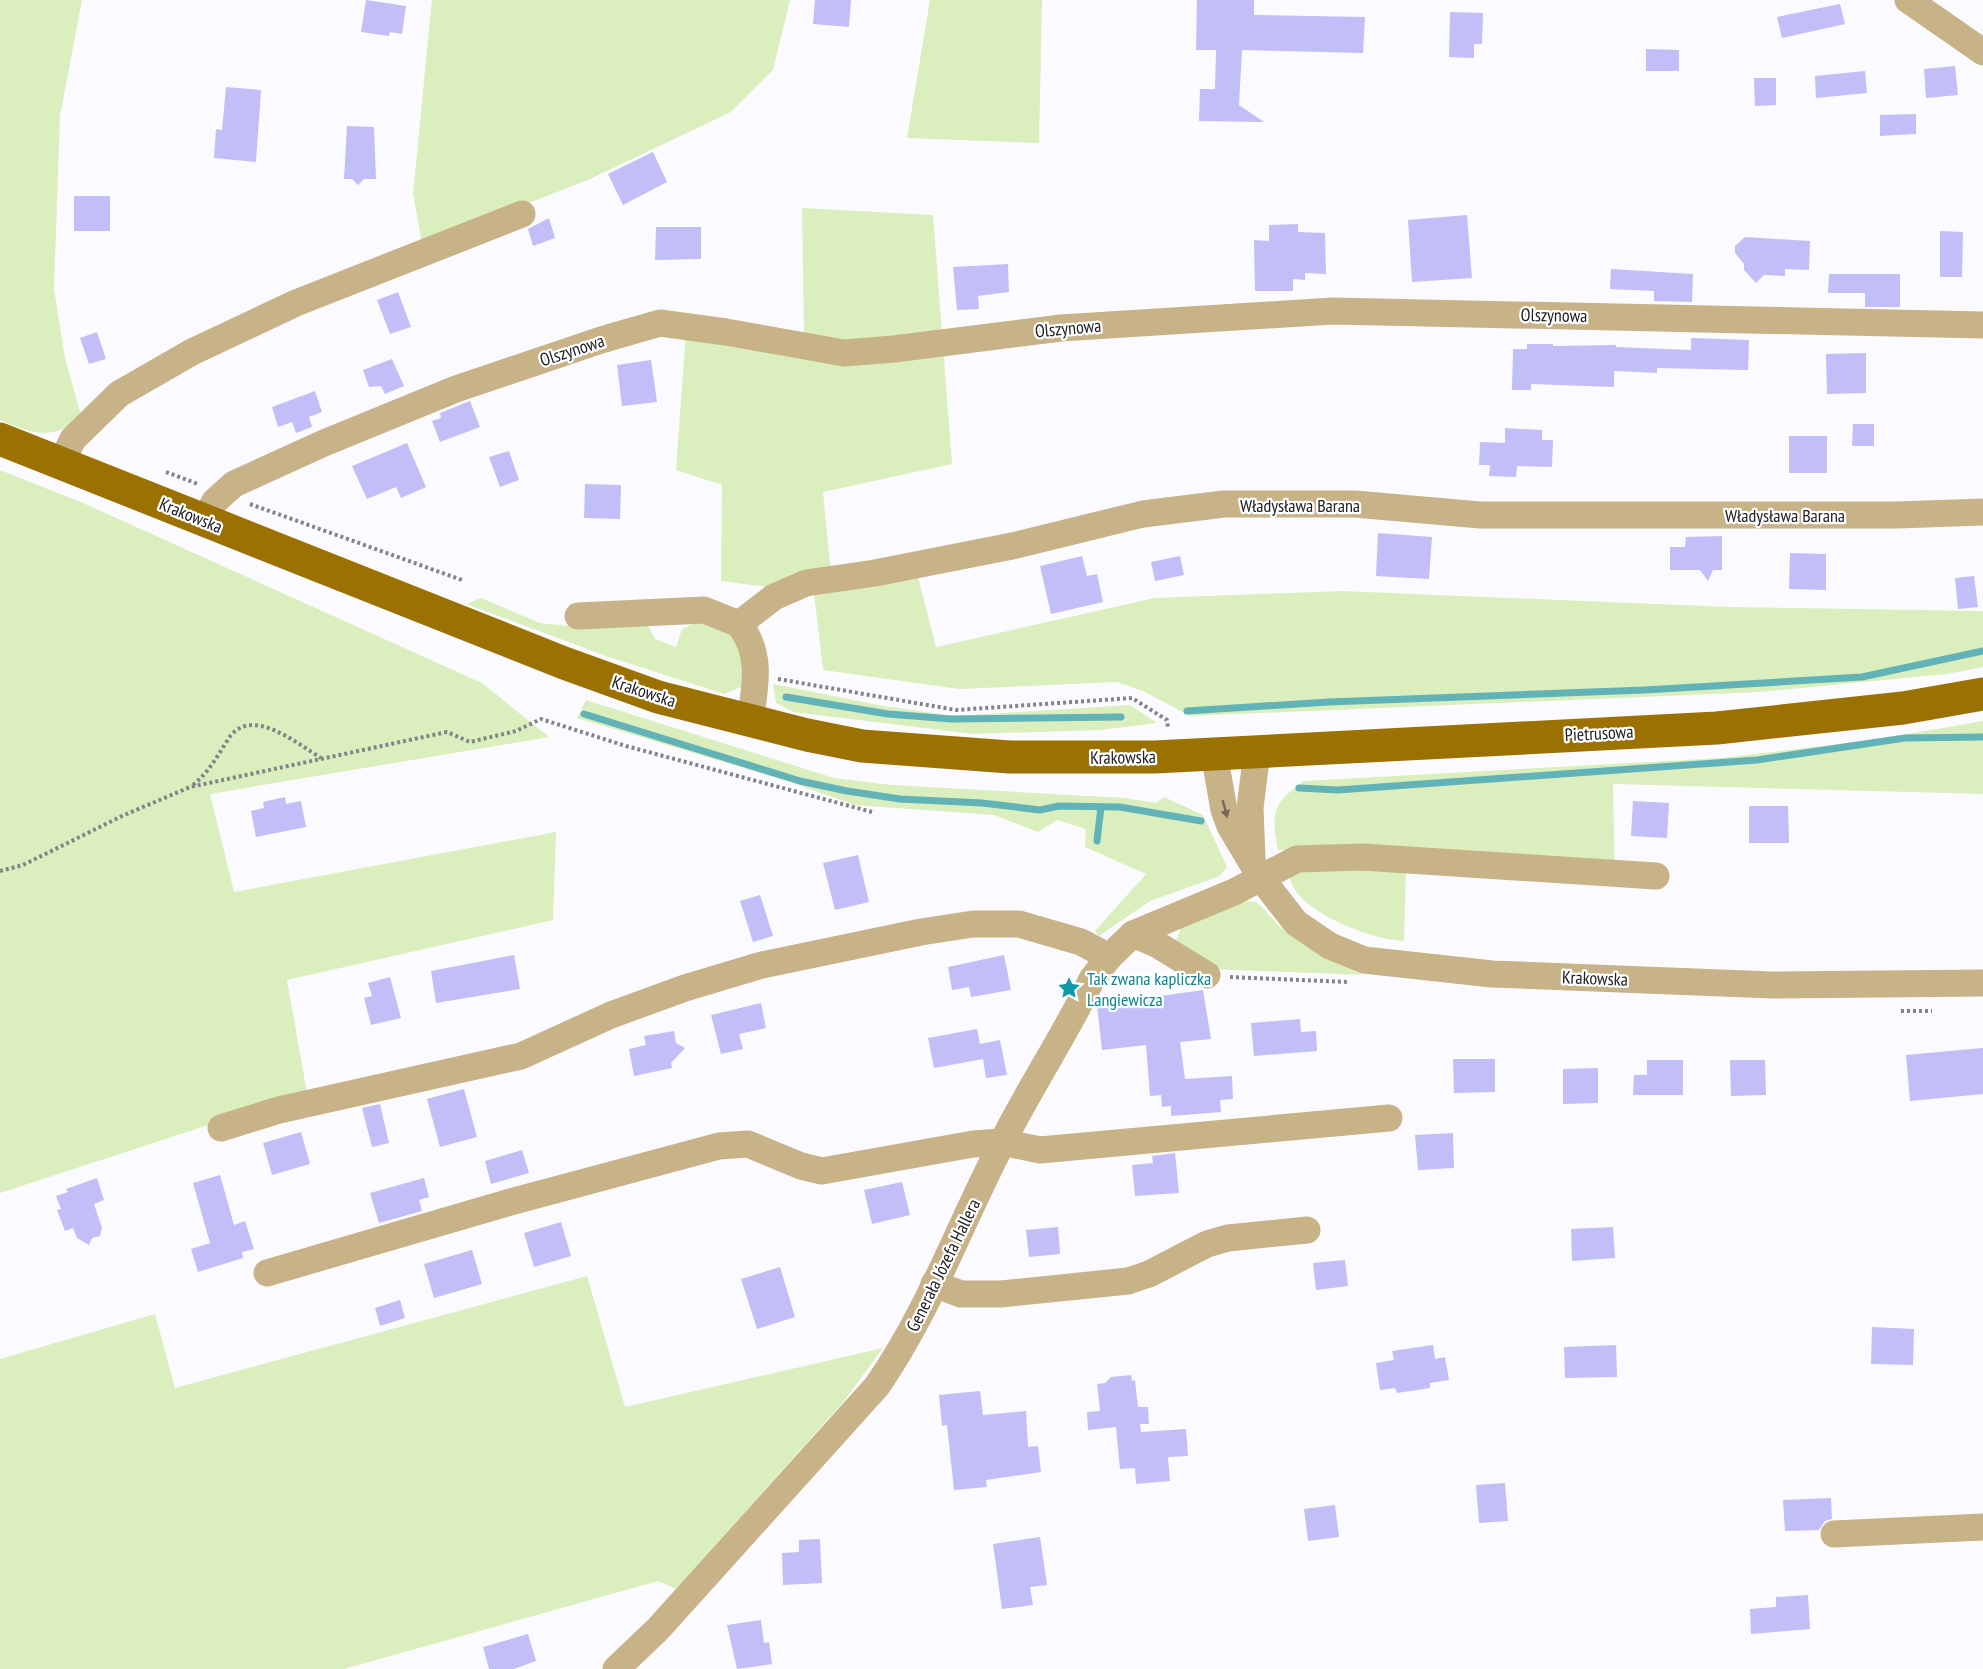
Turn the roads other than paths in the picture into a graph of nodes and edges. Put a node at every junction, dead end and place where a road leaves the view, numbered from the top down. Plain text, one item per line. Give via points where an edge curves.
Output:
1 (1908, 0) edge
2 (1983, 52) edge
3 (522, 214) dead end
4 (1983, 325) edge
5 (0, 439) edge
6 (62, 463) junction
7 (214, 507) junction
8 (1983, 512) edge
9 (578, 616) dead end
10 (739, 624) junction
11 (1983, 694) edge
12 (750, 722) junction
13 (1257, 752) junction
14 (1214, 753) junction
15 (1257, 869) junction
16 (1656, 876) dead end
17 (1133, 934) junction
18 (1109, 957) junction
19 (1207, 975) dead end
20 (1983, 983) edge
21 (1389, 1119) dead end
22 (221, 1128) dead end
23 (1002, 1142) junction
24 (1307, 1230) dead end
25 (267, 1273) dead end
26 (934, 1284) junction
27 (1983, 1527) edge
28 (1834, 1534) dead end
29 (616, 1669) edge

1 - 2 street
3 - 6 street via 296,303 192,352 119,394 73,439
4 - 7 street, Olszynowa via 1333,311 1061,328 844,353 660,323 456,388 234,484
5 - 6 main road, Krakowska
6 - 7 main road, Krakowska
7 - 12 main road, Krakowska via 564,663 658,697
8 - 10 street, Władysława Barana via 1480,515 1355,504 1224,504 1143,514 1001,548 806,583 774,597
9 - 10 street via 704,610
10 - 12 street via 755,654
11 - 13 main road, Pietrusowa via 1847,715 1717,728
12 - 14 main road, Krakowska via 862,746 934,753 1155,757
13 - 14 main road, Pietrusowa
13 - 15 street via 1250,808
14 -> 15 street, Krakowska via 1227,818
15 - 16 street, Generała Józefa Hallera via 1276,868 1297,859 1362,857
15 - 17 street, Generała Józefa Hallera
15 - 20 street, Krakowska via 1296,923 1330,946 1364,960 1492,974 1772,985
17 - 18 street, Generała Józefa Hallera
17 - 19 street
18 - 22 street via 1081,942 1019,924 973,924 921,932 762,965 685,988 611,1015 521,1056 279,1110
18 - 23 street, Generała Józefa Hallera via 1092,979
21 - 23 street via 1040,1150
23 - 25 street via 822,1171 748,1144 719,1146
23 - 26 street, Generała Józefa Hallera
24 - 26 street via 1228,1238 1128,1281 1001,1294 961,1294
26 - 29 street, Generała Józefa Hallera via 877,1386 658,1629
27 - 28 street

